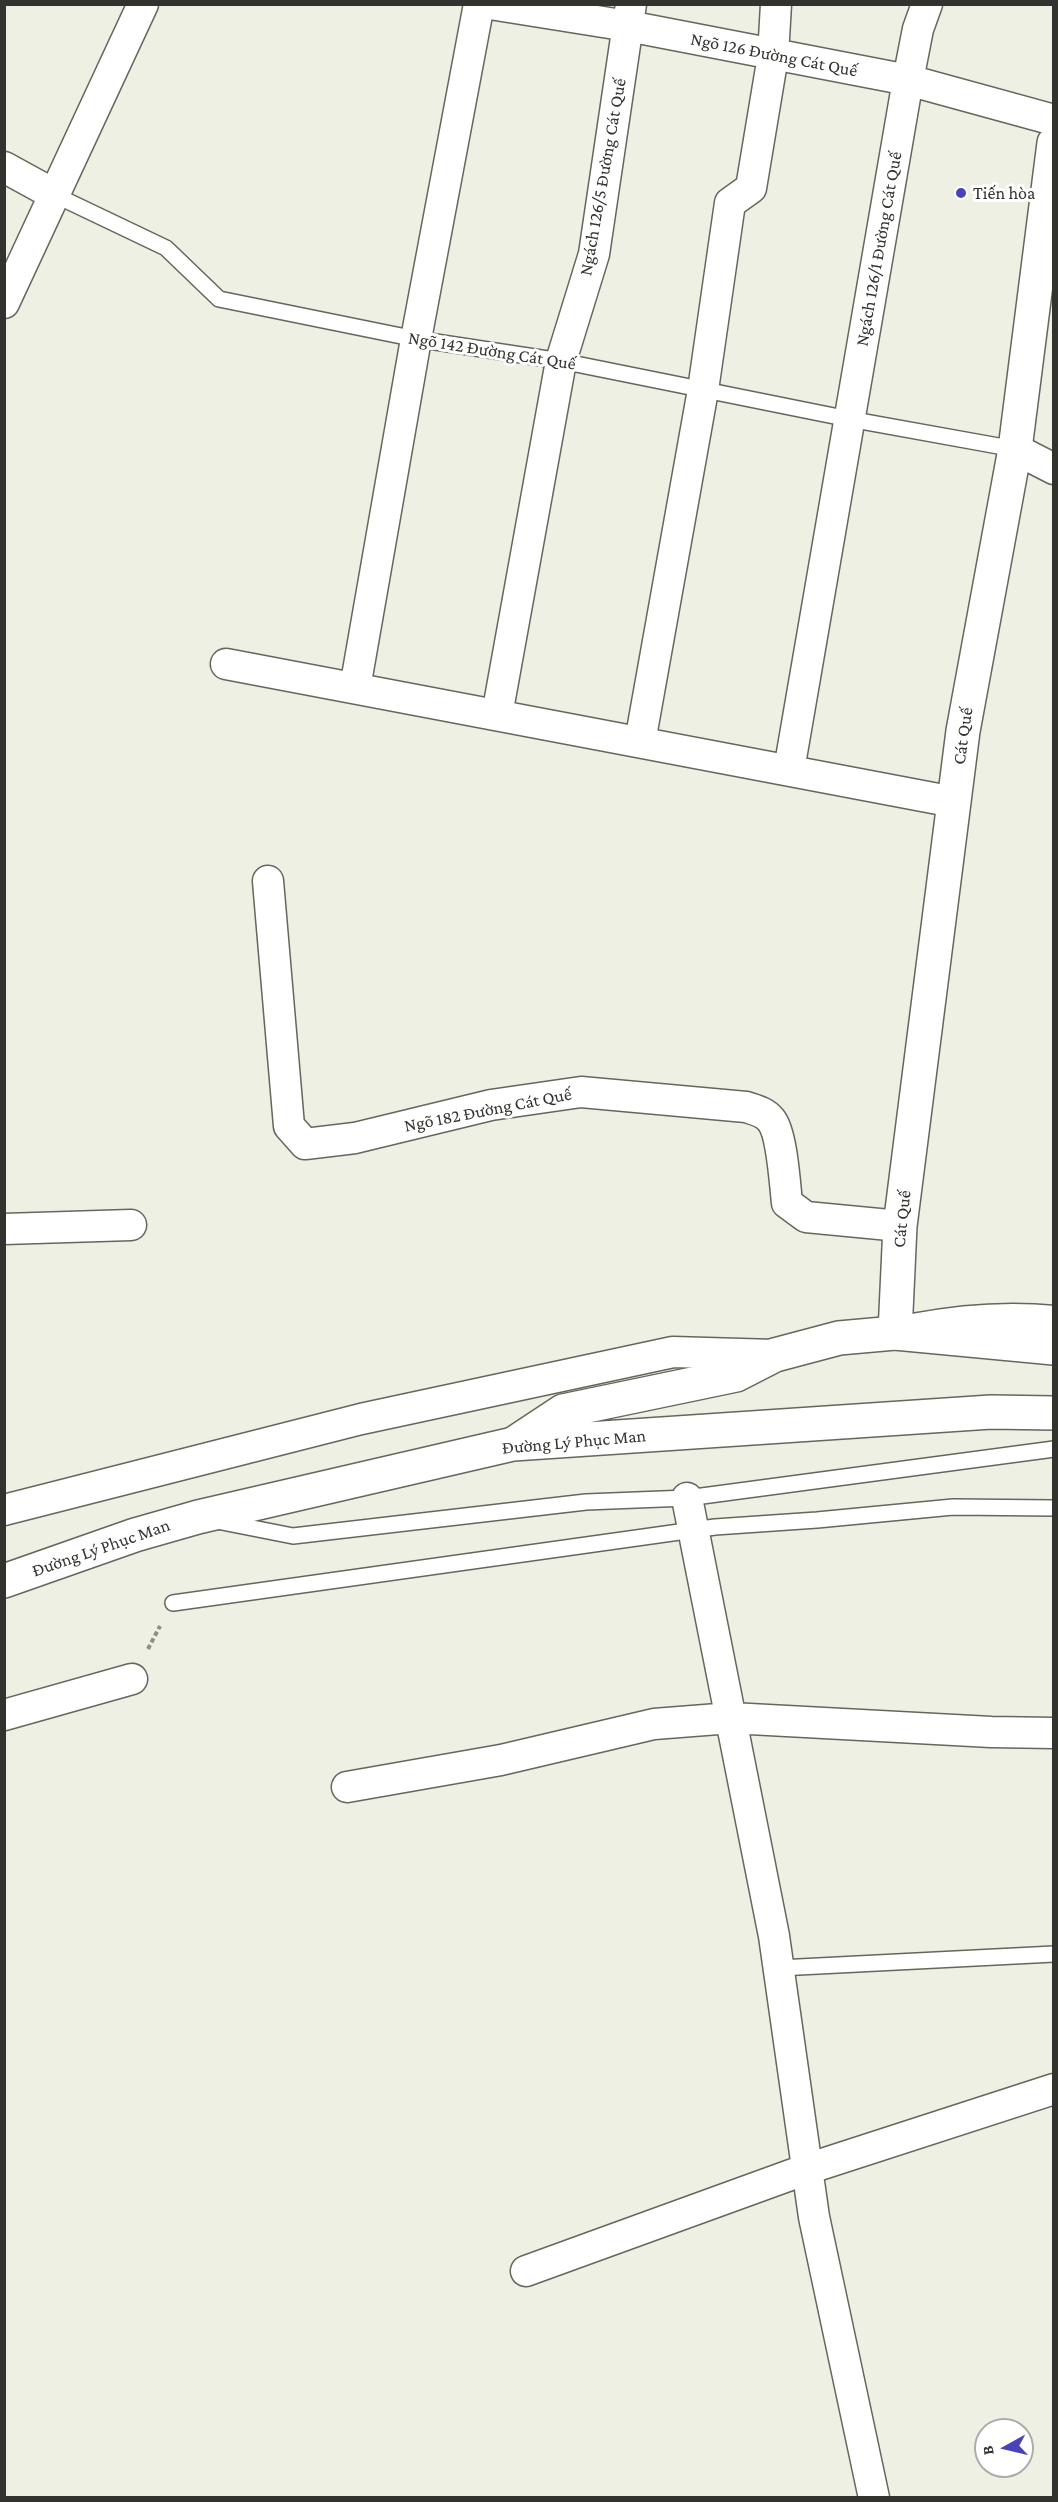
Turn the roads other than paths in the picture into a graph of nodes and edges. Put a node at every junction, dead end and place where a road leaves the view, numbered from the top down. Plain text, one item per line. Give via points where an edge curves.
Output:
1 (143, 4) edge
2 (478, 4) edge
3 (490, 4) edge
4 (776, 4) edge
5 (927, 4) edge
6 (629, 15) edge
7 (773, 56) junction
8 (908, 80) junction
9 (1053, 120) edge
10 (1053, 143) edge
11 (4, 167) edge
12 (55, 195) junction
13 (4, 303) edge
14 (416, 339) junction
15 (561, 361) junction
16 (703, 390) junction
17 (849, 419) junction
18 (1015, 449) junction
19 (1053, 470) edge
20 (226, 664) dead end
21 (355, 688) junction
22 (497, 715) junction
23 (640, 742) junction
24 (789, 770) junction
25 (954, 802) junction
26 (268, 881) dead end
27 (131, 1225) dead end
28 (900, 1226) junction
29 (4, 1229) edge
30 (1053, 1321) edge
31 (895, 1333) junction
32 (1053, 1348) edge
33 (776, 1355) junction
34 (1053, 1413) edge
35 (513, 1444) junction
36 (1053, 1449) edge
37 (687, 1498) junction
38 (1053, 1508) edge
39 (4, 1510) edge
40 (198, 1517) junction
41 (694, 1531) junction
42 (4, 1581) edge
43 (172, 1603) road end
44 (132, 1679) road end
45 (4, 1715) edge
46 (731, 1718) junction
47 (1053, 1733) edge
48 (346, 1787) dead end
49 (1053, 1954) edge
50 (779, 1968) junction
51 (1053, 2089) edge
52 (807, 2169) junction
53 (526, 2271) dead end
54 (874, 2498) edge

1 - 12 street
2 - 14 street
3 - 6 street, Ngõ 126 Đường Cát Quế
4 - 7 street
5 - 8 street, Ngách 126/1 Đường Cát Quế
6 - 7 street, Ngõ 126 Đường Cát Quế
6 - 15 street, Ngách 126/5 Đường Cát Quế via 594,254
7 - 8 street, Ngõ 126 Đường Cát Quế
7 - 16 street via 751,189 730,203
8 - 9 street, Ngõ 126 Đường Cát Quế
8 - 17 street, Ngách 126/1 Đường Cát Quế
10 - 18 main road, Cát Quế
11 - 12 street, Ngõ 142 Đường Cát Quế
12 - 13 street
12 - 14 lane, Ngõ 142 Đường Cát Quế via 166,248 219,299
14 - 15 lane, Ngõ 142 Đường Cát Quế
14 - 21 street
15 - 16 lane, Ngõ 142 Đường Cát Quế
15 - 22 street, Ngách 126/5 Đường Cát Quế
16 - 17 lane, Ngõ 142 Đường Cát Quế
16 - 23 street
17 - 18 lane, Ngõ 142 Đường Cát Quế
17 - 24 street, Ngách 126/1 Đường Cát Quế
18 - 19 street
18 - 25 main road, Cát Quế via 963,731
20 - 21 street
21 - 22 street
22 - 23 street
23 - 24 street
24 - 25 street
25 - 28 main road, Cát Quế
26 - 28 street, Ngõ 182 Đường Cát Quế via 289,1126 305,1144 355,1138 491,1105 581,1092 746,1107 772,1120 780,1147 787,1203 806,1216
27 - 29 street
28 - 31 main road, Cát Quế
30 - 31 street via 954,1321
31 - 32 main road
31 - 33 main road via 839,1338
33 - 35 main road via 736,1375 563,1411
33 - 39 street via 673,1352 361,1419
34 - 35 main road, Đường Lý Phục Man via 990,1412
35 - 40 main road, Đường Lý Phục Man
36 - 37 lane
37 - 40 lane via 586,1502 293,1536
37 - 41 street
38 - 41 lane via 953,1506
40 - 42 main road, Đường Lý Phục Man
41 - 43 lane
41 - 46 street
44 - 45 street
46 - 47 street
46 - 48 street via 654,1724 501,1760
46 - 50 street
49 - 50 lane
50 - 52 street
51 - 52 street
52 - 53 street
52 - 54 street

